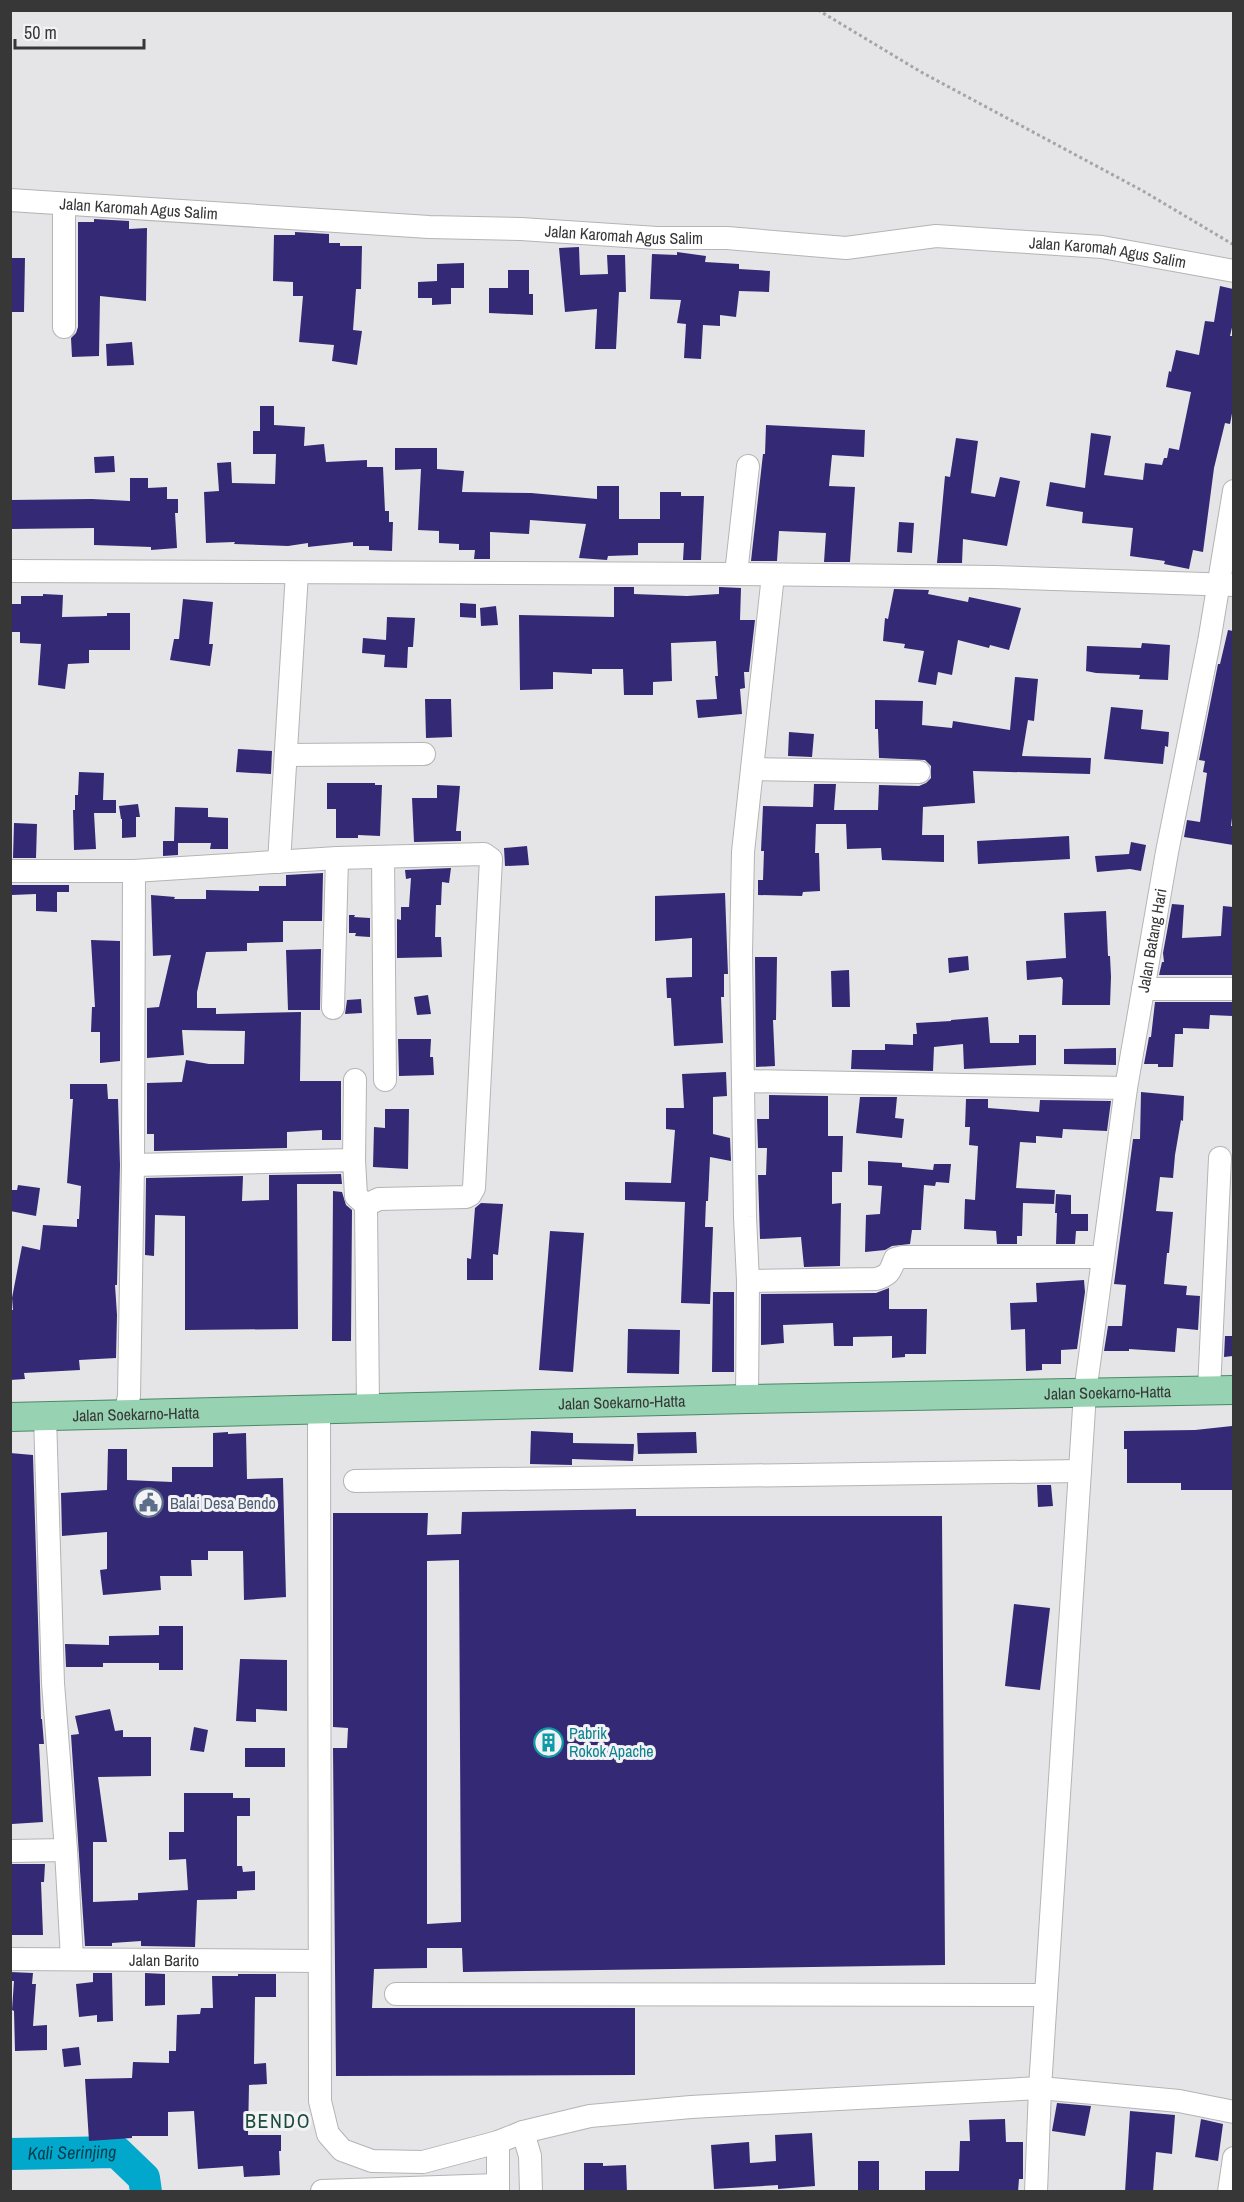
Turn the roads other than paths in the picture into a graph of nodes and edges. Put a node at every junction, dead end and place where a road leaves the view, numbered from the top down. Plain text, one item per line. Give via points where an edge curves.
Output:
1 (10, 200) edge
2 (64, 204) junction
3 (1233, 271) edge
4 (64, 327) dead end
5 (748, 466) dead end
6 (1233, 491) edge
7 (10, 571) edge
8 (297, 573) junction
9 (736, 574) junction
10 (773, 575) junction
11 (1226, 584) edge
12 (424, 754) dead end
13 (286, 755) junction
14 (752, 769) junction
15 (919, 772) dead end
16 (383, 857) junction
17 (337, 858) junction
18 (279, 862) junction
19 (10, 871) edge
20 (134, 871) junction
21 (1143, 989) junction
22 (1233, 990) edge
23 (333, 1008) dead end
24 (355, 1080) dead end
25 (385, 1080) dead end
26 (743, 1081) junction
27 (1126, 1088) junction
28 (1220, 1158) dead end
29 (354, 1160) junction
30 (133, 1165) junction
31 (366, 1205) junction
32 (1103, 1257) junction
33 (747, 1281) junction
34 (1221, 1390) edge
35 (1085, 1392) junction
36 (747, 1399) junction
37 (368, 1409) junction
38 (319, 1411) junction
39 (125, 1415) junction
40 (45, 1416) junction
41 (10, 1417) edge
42 (1080, 1471) junction
43 (355, 1481) dead end
44 (66, 1850) junction
45 (10, 1851) edge
46 (10, 1959) edge
47 (72, 1959) junction
48 (319, 1961) junction
49 (396, 1994) dead end
50 (1046, 1995) junction
51 (1040, 2088) junction
52 (1233, 2112) edge
53 (523, 2132) junction
54 (498, 2142) junction
55 (1233, 2158) edge
56 (498, 2188) edge
57 (322, 2191) edge
58 (531, 2192) edge
59 (1036, 2192) edge
60 (1229, 2192) edge

1 - 2 street, Jalan Karomah Agus Salim
2 - 3 street, Jalan Karomah Agus Salim via 429,227 728,238 846,248 936,236 1102,247
2 - 4 street
5 - 9 street
6 - 11 street, Jalan Batang Hari
7 - 8 street
8 - 9 street
8 - 13 street
9 - 10 street
10 - 11 street
10 - 14 street
11 - 21 street, Jalan Batang Hari via 1209,642
12 - 13 street
13 - 18 street
14 - 15 street
14 - 26 street via 743,852
16 - 17 street
16 - 25 street
16 - 31 street via 484,854 491,859 473,1192 466,1197 379,1199
17 - 18 street
17 - 23 street
18 - 20 street
19 - 20 street
20 - 30 street
21 - 22 street
21 - 27 street, Jalan Batang Hari
24 - 29 street
26 - 27 street
26 - 33 street
27 - 32 street, Jalan Batang Hari
28 - 34 street
29 - 30 street
29 - 31 street via 356,1196
30 - 39 street via 129,1396
31 - 37 street
32 - 33 street via 903,1257 895,1259 887,1276 876,1279
32 - 35 street, Jalan Batang Hari
33 - 36 street
34 - 35 main road, Jalan Soekarno-Hatta
35 - 36 main road, Jalan Soekarno-Hatta
35 - 42 street, Jalan Batang Hari
36 - 37 main road, Jalan Soekarno-Hatta
37 - 38 main road, Jalan Soekarno-Hatta
38 - 39 main road, Jalan Soekarno-Hatta
38 - 48 street
39 - 40 main road, Jalan Soekarno-Hatta
40 - 41 main road, Jalan Soekarno-Hatta
40 - 44 street via 53,1683
42 - 43 street
42 - 50 street, Jalan Batang Hari
44 - 45 street
44 - 47 street
46 - 47 street, Jalan Barito
47 - 48 street, Jalan Barito
48 - 54 street via 320,2101 328,2134 342,2150 372,2161 423,2162
49 - 50 street
50 - 51 street, Jalan Batang Hari
51 - 52 street via 1179,2101
51 - 53 street via 691,2107 590,2116
51 - 59 street, Jalan Batang Hari
53 - 54 street
53 - 58 street via 530,2156
54 - 56 street
55 - 60 street
56 - 57 street

